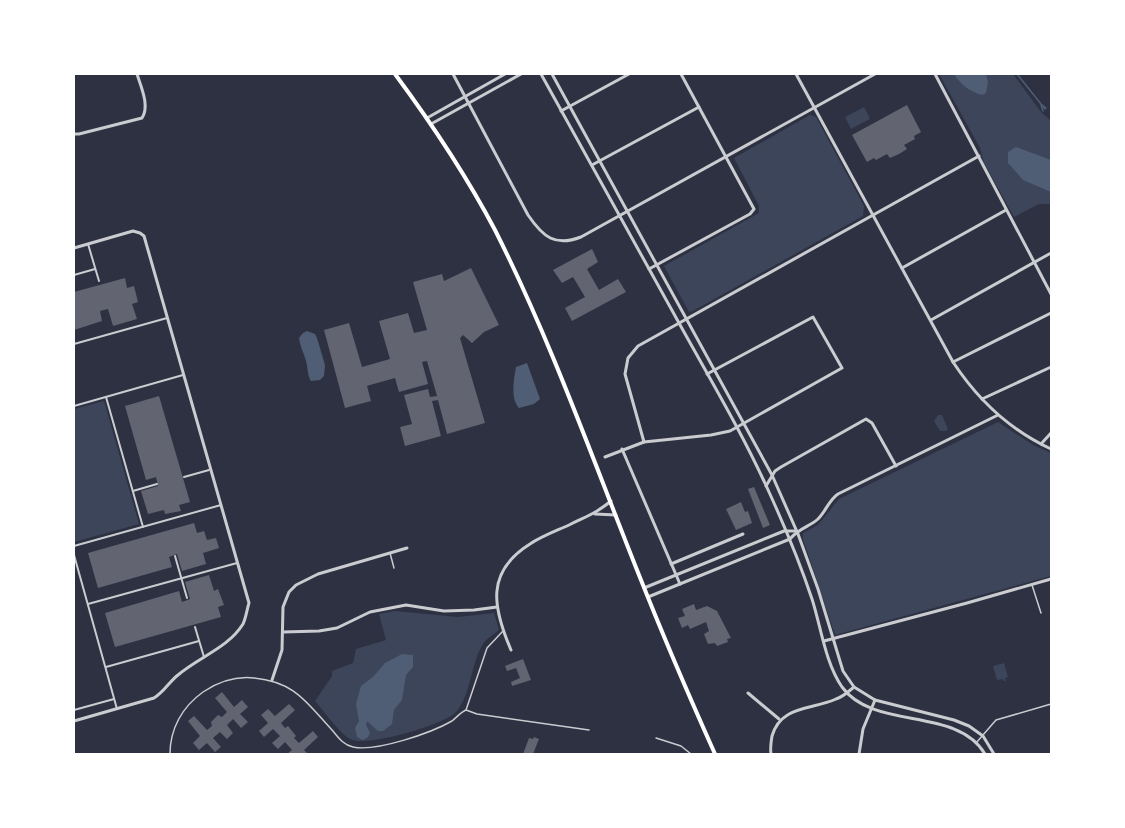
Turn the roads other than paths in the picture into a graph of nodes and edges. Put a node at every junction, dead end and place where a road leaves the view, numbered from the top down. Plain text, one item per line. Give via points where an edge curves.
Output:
1 (137, 74) edge
2 (395, 74) edge
3 (453, 74) edge
4 (505, 74) edge
5 (521, 74) edge
6 (541, 74) edge
7 (552, 74) edge
8 (629, 74) edge
9 (681, 74) edge
10 (796, 74) edge
11 (875, 74) edge
12 (935, 74) edge
13 (465, 96) junction
14 (468, 103) junction
15 (570, 106) junction
16 (699, 107) junction
17 (814, 107) junction
18 (561, 111) junction
19 (427, 118) junction
20 (431, 124) junction
21 (74, 134) edge
22 (979, 156) junction
23 (726, 157) junction
24 (600, 161) junction
25 (592, 165) junction
26 (1006, 210) junction
27 (628, 212) junction
28 (872, 215) junction
29 (620, 217) junction
30 (88, 244) junction
31 (74, 248) edge
32 (1051, 253) edge
33 (1035, 263) junction
34 (658, 264) junction
35 (902, 268) junction
36 (95, 269) junction
37 (649, 269) junction
38 (74, 275) edge
39 (99, 282) dead end
40 (1051, 294) edge
41 (1051, 313) edge
42 (167, 318) junction
43 (687, 318) junction
44 (931, 320) junction
45 (679, 323) junction
46 (74, 344) edge
47 (953, 362) junction
48 (1051, 368) edge
49 (716, 370) junction
50 (708, 374) junction
51 (183, 375) junction
52 (106, 397) junction
53 (982, 399) junction
54 (74, 406) edge
55 (998, 415) junction
56 (744, 423) junction
57 (736, 427) junction
58 (1051, 433) edge
59 (644, 442) junction
60 (1041, 444) junction
61 (1051, 448) edge
62 (622, 449) junction
63 (605, 457) dead end
64 (896, 466) junction
65 (209, 470) junction
66 (772, 475) junction
67 (184, 477) dead end
68 (156, 484) dead end
69 (766, 486) junction
70 (133, 491) junction
71 (611, 501) junction
72 (221, 505) junction
73 (594, 514) junction
74 (616, 515) junction
75 (143, 527) junction
76 (786, 530) junction
77 (796, 530) junction
78 (743, 534) dead end
79 (790, 539) junction
80 (74, 546) edge
81 (407, 548) dead end
82 (390, 553) junction
83 (74, 555) edge
84 (175, 556) dead end
85 (237, 563) junction
86 (671, 564) junction
87 (394, 568) dead end
88 (676, 575) junction
89 (182, 578) junction
90 (1051, 579) edge
91 (680, 584) junction
92 (1032, 585) junction
93 (644, 588) junction
94 (648, 597) junction
95 (187, 598) dead end
96 (88, 604) junction
97 (497, 607) junction
98 (1041, 614) dead end
99 (195, 627) dead end
100 (503, 631) junction
101 (283, 632) junction
102 (834, 639) junction
103 (199, 641) junction
104 (824, 641) junction
105 (511, 650) dead end
106 (204, 658) junction
107 (106, 667) junction
108 (272, 680) junction
109 (854, 687) junction
110 (848, 692) junction
111 (748, 693) dead end
112 (114, 699) junction
113 (875, 700) junction
114 (1051, 704) edge
115 (871, 708) junction
116 (117, 709) junction
117 (74, 710) edge
118 (466, 710) junction
119 (779, 720) junction
120 (74, 721) edge
121 (589, 730) dead end
122 (982, 736) junction
123 (656, 738) dead end
124 (976, 743) junction
125 (170, 754) edge
126 (691, 754) edge
127 (714, 754) edge
128 (771, 754) edge
129 (859, 754) edge
130 (984, 754) edge
131 (994, 754) edge

1 - 21 street via 146,106 143,116 136,120
2 - 19 main road
3 - 13 street
4 - 13 street
5 - 14 street
6 - 18 street
7 - 15 street
8 - 15 street
9 - 16 street
10 - 17 street
11 - 17 street
12 - 22 street
13 - 14 street
13 - 19 street
14 - 20 street
14 - 29 street via 528,215 542,234 560,241 572,240
15 - 18 street
15 - 24 street
16 - 23 street
16 - 24 street
17 - 23 street
17 - 28 street
18 - 25 street
19 - 20 main road
20 - 71 main road via 467,180 510,260
22 - 26 street
22 - 28 street
23 - 27 street
23 - 34 street via 754,209 750,214
24 - 25 street
24 - 27 street
25 - 29 street
26 - 33 street
26 - 35 street
27 - 29 street
27 - 34 street
28 - 35 street
28 - 43 street
29 - 37 street
30 - 31 street
30 - 36 street
30 - 42 street via 133,231 144,236
32 - 33 street
33 - 40 street
33 - 44 street
34 - 37 street
34 - 43 street
35 - 44 street
36 - 38 street
36 - 39 street
37 - 45 street
41 - 47 street
42 - 46 street
42 - 51 street
43 - 45 street
43 - 49 street
44 - 47 street
45 - 50 street
45 - 59 street via 638,346 628,358 627,384
47 - 53 street
48 - 53 street
49 - 50 street
49 - 56 street
49 - 56 street via 813,317 842,368
50 - 57 street
51 - 52 street
51 - 65 street
52 - 54 street
52 - 70 street
53 - 55 street
55 - 60 street
55 - 64 street
56 - 57 street
56 - 66 street
57 - 59 street via 719,434
57 - 69 street
58 - 60 street
59 - 62 street
60 - 61 street
62 - 63 street
62 - 86 street
64 - 66 street via 872,423 866,419 781,467
64 - 77 street via 838,494 819,518
65 - 67 street
65 - 72 street
66 - 69 street
66 - 77 street
68 - 70 street
69 - 76 street
70 - 75 street
71 - 73 street
71 - 74 main road
72 - 75 street
72 - 85 street
73 - 74 street
73 - 97 street via 530,543 517,553 500,576 496,594
74 - 93 main road
75 - 80 street
76 - 77 street
76 - 79 street
76 - 88 street
77 - 79 street
77 - 102 street
78 - 86 street
79 - 91 street
79 - 104 street
81 - 82 street
82 - 87 lane
82 - 101 street via 318,574 296,585 289,592 283,607
83 - 96 street
84 - 89 street
85 - 89 street
85 - 106 street via 249,603 243,623 229,639
86 - 88 street
88 - 91 street
88 - 93 street
89 - 95 street
89 - 96 street
90 - 92 street
91 - 94 street
92 - 98 lane
92 - 102 street
93 - 94 main road
94 - 127 main road
96 - 107 street
97 - 100 street
97 - 101 street via 450,611 406,605 370,612 337,628
99 - 103 street
100 - 105 street
100 - 118 lane via 487,648
101 - 108 street via 282,650
102 - 104 street
102 - 109 street via 843,671
103 - 106 street
103 - 107 street
104 - 110 street via 835,674
106 - 116 street via 177,675 154,698
107 - 112 street
108 - 118 lane via 291,688 342,742 355,747 393,743 414,737 452,720
108 - 125 lane via 227,680 200,694 177,721
109 - 110 street
109 - 113 street
110 - 115 street
110 - 119 street via 837,699 794,711
111 - 119 street
112 - 116 street
112 - 117 street
113 - 115 street
113 - 122 street via 954,720 969,726
114 - 122 lane via 996,720
115 - 124 street via 956,730
115 - 129 street via 863,729
116 - 120 street
118 - 121 lane via 477,714
119 - 128 street via 771,741
122 - 124 lane
122 - 131 street
123 - 126 lane via 681,746
124 - 130 street

